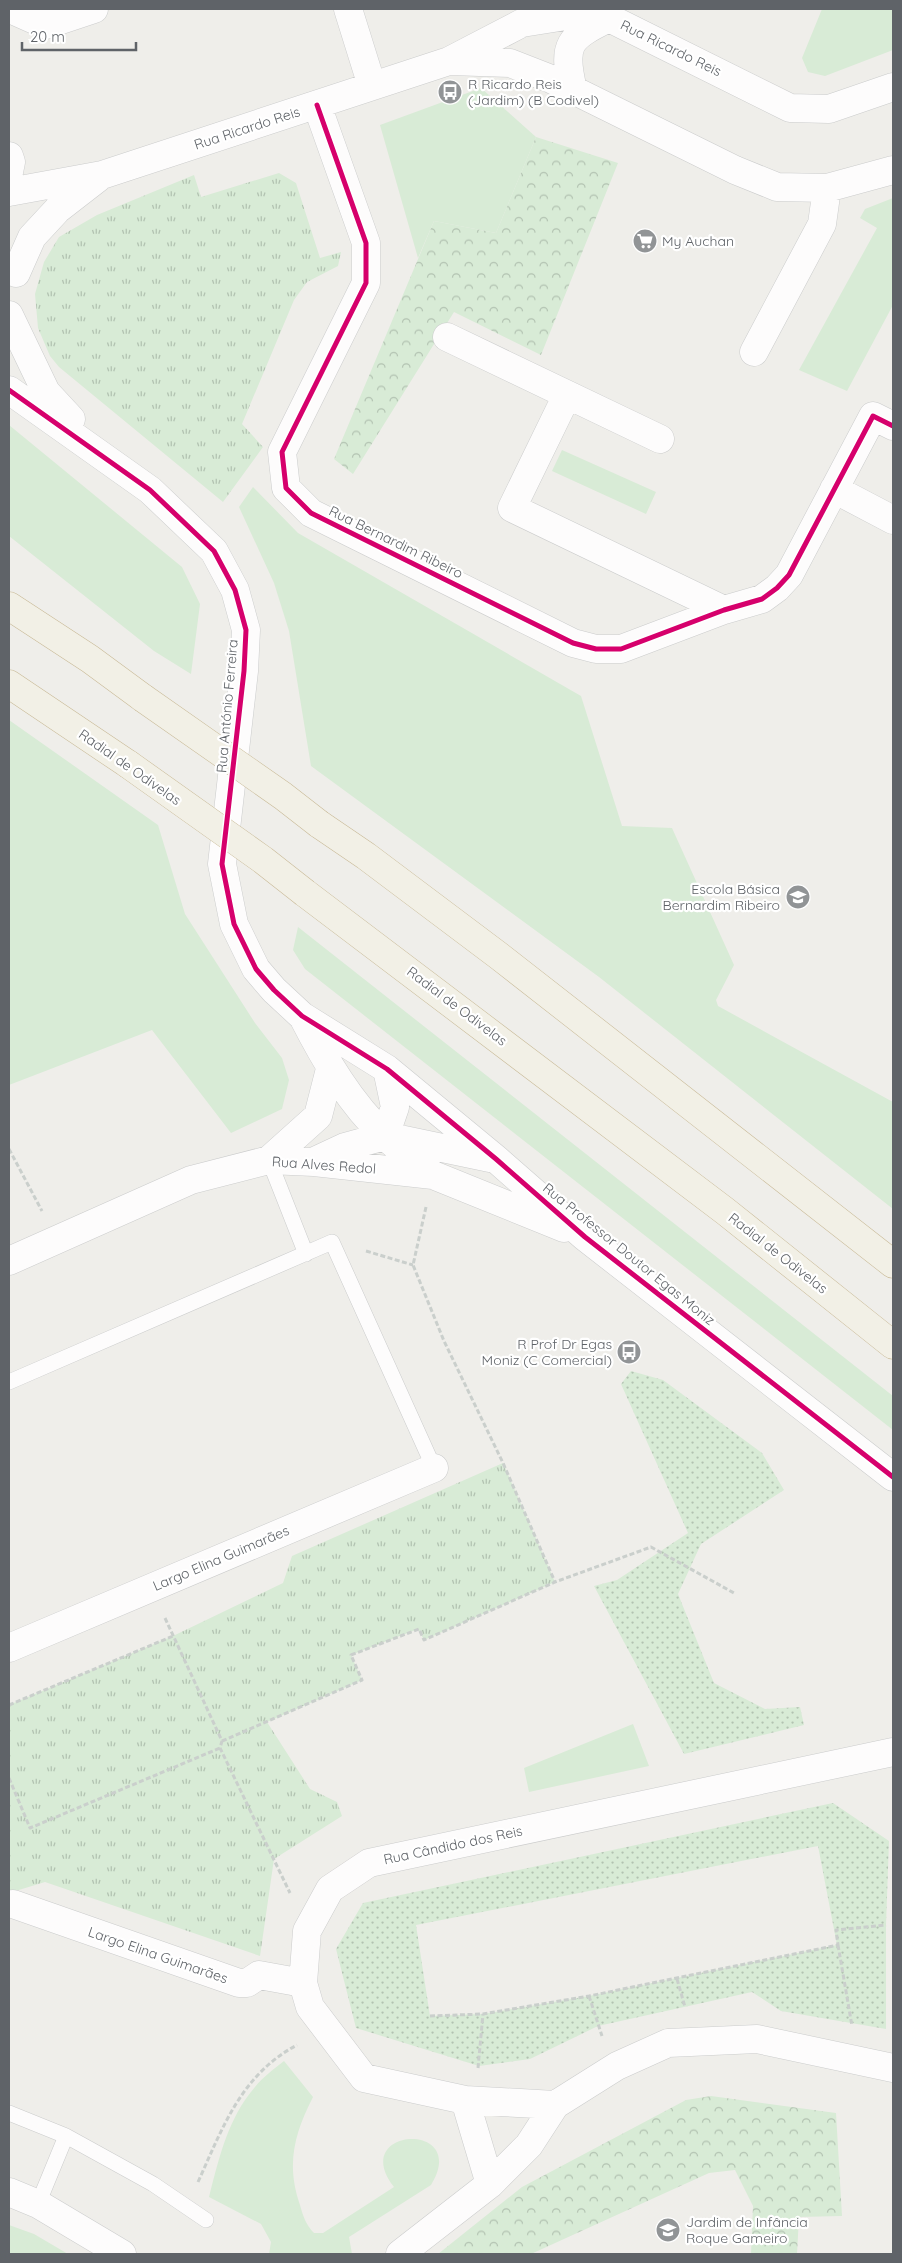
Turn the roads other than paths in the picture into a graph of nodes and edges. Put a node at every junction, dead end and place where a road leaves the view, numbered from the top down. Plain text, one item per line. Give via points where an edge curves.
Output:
1 (10, 9) edge
2 (94, 9) edge
3 (348, 9) edge
4 (609, 18) junction
5 (448, 61) junction
6 (372, 86) junction
7 (893, 87) edge
8 (573, 90) junction
9 (317, 105) junction
10 (9, 156) edge
11 (893, 170) edge
12 (9, 172) edge
13 (102, 175) junction
14 (827, 188) junction
15 (9, 192) edge
16 (9, 245) edge
17 (16, 273) junction
18 (9, 302) edge
19 (9, 315) edge
20 (447, 336) dead end
21 (754, 352) dead end
22 (9, 390) edge
23 (567, 395) junction
24 (893, 426) edge
25 (660, 439) dead end
26 (102, 454) junction
27 (834, 489) junction
28 (893, 520) edge
29 (9, 606) edge
30 (724, 610) junction
31 (9, 684) edge
32 (302, 1016) junction
33 (330, 1069) junction
34 (387, 1069) junction
35 (385, 1136) junction
36 (496, 1159) junction
37 (269, 1160) junction
38 (314, 1162) junction
39 (433, 1174) junction
40 (585, 1237) junction
41 (306, 1254) junction
42 (9, 1261) edge
43 (893, 1264) edge
44 (893, 1345) edge
45 (9, 1382) edge
46 (434, 1468) joint
47 (893, 1477) edge
48 (9, 1648) edge
49 (893, 1752) edge
50 (13, 1904) dead end
51 (303, 1983) junction
52 (893, 2068) edge
53 (465, 2100) junction
54 (555, 2105) junction
55 (9, 2114) edge
56 (66, 2136) junction
57 (490, 2184) junction
58 (9, 2192) edge
59 (38, 2204) junction
60 (206, 2220) dead end
61 (122, 2254) edge
62 (400, 2254) edge

1 - 2 street via 46,25
3 - 6 street
4 - 5 street, Rua Ricardo Reis via 566,16 522,24
4 - 7 street, Rua Ricardo Reis via 790,108 828,109
4 - 8 street via 584,30 569,47 567,65
5 - 6 street, Rua Ricardo Reis
5 - 8 street, Rua Ricardo Reis via 510,64
6 - 9 street, Rua Ricardo Reis
8 - 14 street, Rua Ricardo Reis via 735,170 777,187
9 - 13 street, Rua Ricardo Reis
9 - 30 street, Rua Bernardim Ribeiro via 366,243 366,283 282,452 286,488 311,513 581,645 596,649 621,648
10 - 12 street
11 - 14 street, Rua Ricardo Reis
13 - 15 street, Rua Ricardo Reis
13 - 17 street, Rua Ricardo Reis via 58,209 32,237
14 - 21 street via 822,224
16 - 17 street
17 - 18 street
19 - 26 street, Rua António Ferreira via 46,392
20 - 23 street
22 - 26 street, Rua António Ferreira
23 - 25 street
23 - 30 street via 512,508
24 - 27 street, Rua Bernardim Ribeiro via 873,416
26 - 32 street, Rua António Ferreira via 150,490 214,551 235,590 246,630 222,864 234,924 256,969
27 - 28 street
27 - 30 street, Rua Bernardim Ribeiro via 789,575 778,588 762,599
29 - 43 highway, bridge via 90,659 366,856
31 - 44 highway, Radial de Odivelas, bridge via 263,860 725,1211
32 - 33 street
32 - 34 street, Rua Professor Doutor Egas Moniz
33 - 35 street
33 - 37 street via 318,1116
34 - 35 street via 395,1107
34 - 36 street, Rua Professor Doutor Egas Moniz
35 - 36 street
35 - 38 street via 346,1147
35 - 39 street
36 - 40 street, Rua Professor Doutor Egas Moniz
37 - 38 street, Rua Alves Redol
37 - 41 lane
37 - 42 street, Rua Alves Redol via 191,1180
38 - 39 street, Rua Alves Redol
39 - 40 street, Rua Alves Redol
40 - 47 street, Rua Professor Doutor Egas Moniz
41 - 45 lane
41 - 46 lane via 332,1242
46 - 48 street, Largo Elina Guimarães
49 - 51 street, Rua Cândido dos Reis via 369,1863 330,1890 307,1931
50 - 51 street, Largo Elina Guimarães via 239,1983 247,1983 259,1975
51 - 53 street, Rua Cândido dos Reis via 310,2007 364,2078
52 - 54 street via 757,2039 668,2043 617,2066
53 - 54 street, Rua Cândido dos Reis
53 - 57 street
54 - 57 street via 528,2145
55 - 56 lane
56 - 59 lane
56 - 60 lane via 153,2184
57 - 62 street
58 - 59 street
59 - 61 street

